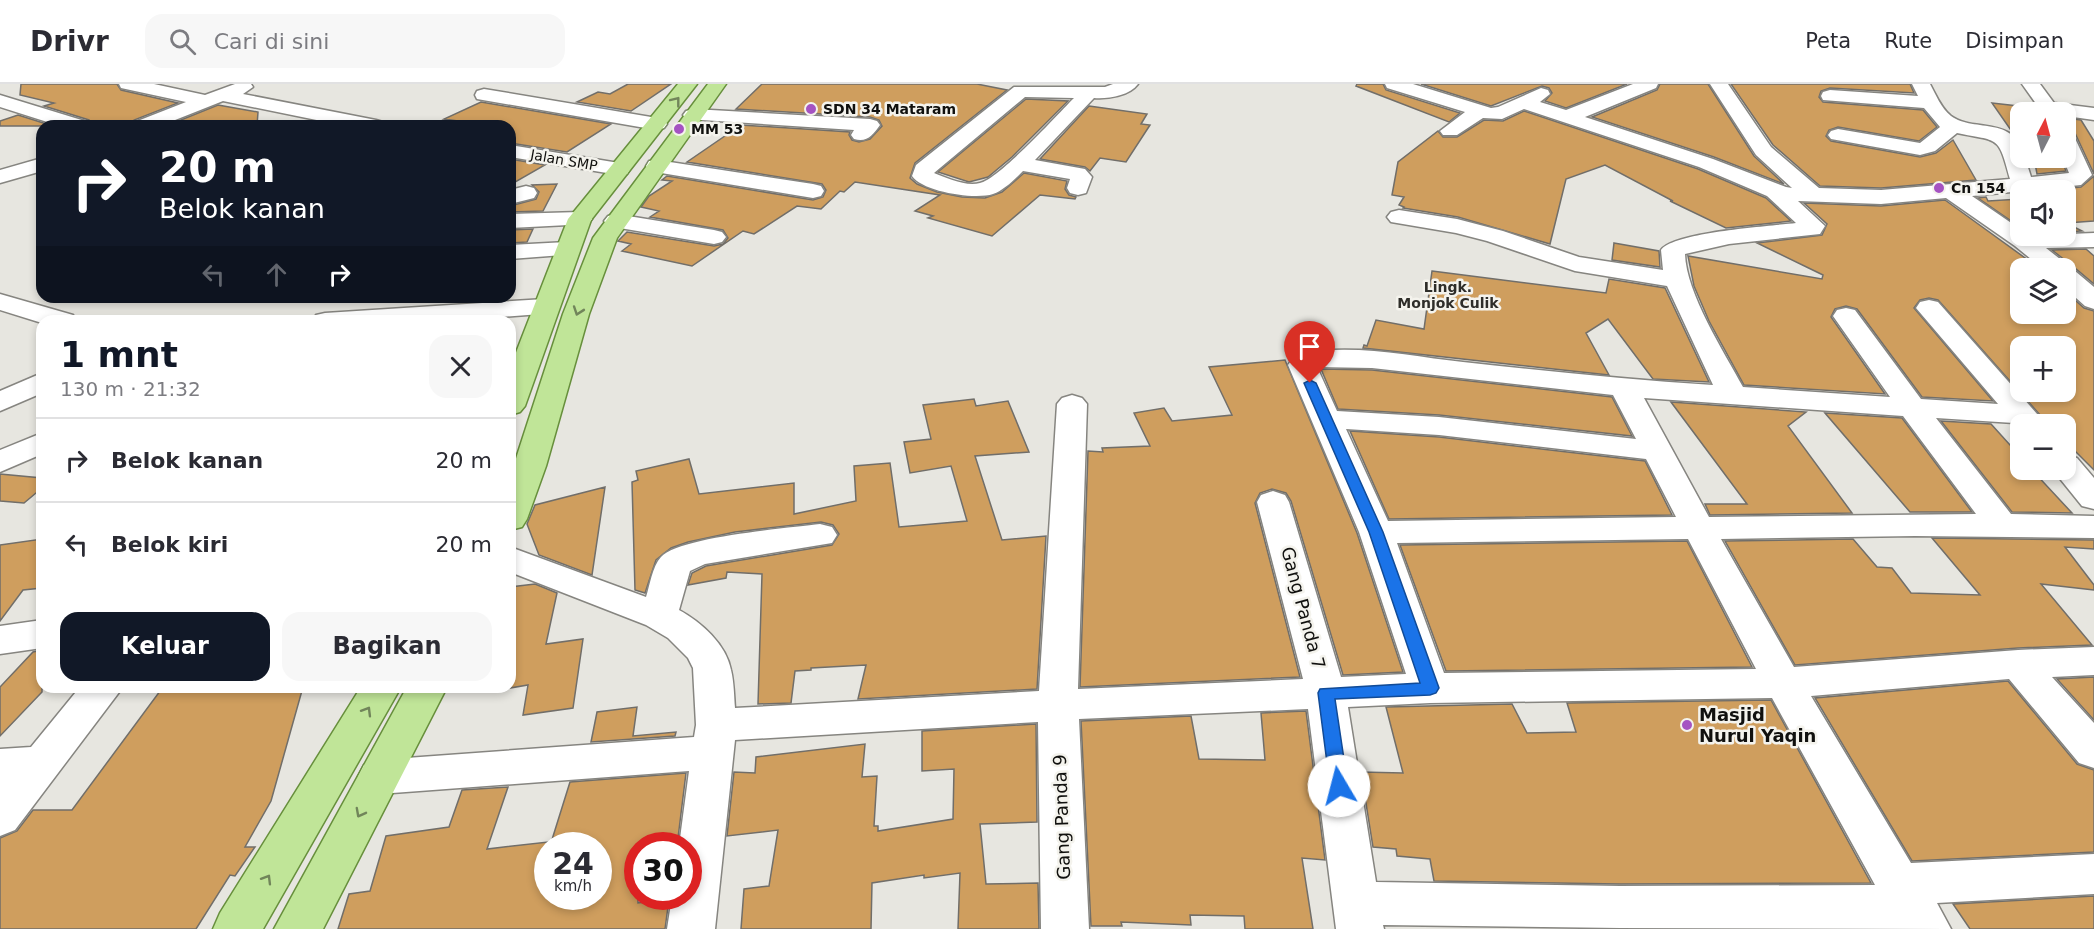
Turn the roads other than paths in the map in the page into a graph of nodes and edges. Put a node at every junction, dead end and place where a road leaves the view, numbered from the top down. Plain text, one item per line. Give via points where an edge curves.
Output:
1 (128, 84) edge
2 (252, 84) edge
3 (688, 84) edge
4 (717, 84) edge
5 (1129, 84) edge
6 (1394, 84) edge
7 (1649, 84) edge
8 (1719, 84) edge
9 (1921, 84) edge
10 (2031, 84) edge
11 (19, 86) dead end
12 (0, 91) edge
13 (1088, 94) junction
14 (1520, 94) edge
15 (484, 95) dead end
16 (1830, 96) dead end
17 (215, 99) junction
18 (0, 101) edge
19 (2043, 102) edge
20 (1930, 103) junction
21 (1479, 112) junction
22 (2076, 112) edge
23 (2094, 114) edge
24 (693, 115) junction
25 (1567, 117) junction
26 (62, 120) edge
27 (158, 120) edge
28 (326, 120) edge
29 (657, 124) junction
30 (1952, 127) junction
31 (1450, 131) dead end
32 (861, 135) dead end
33 (1838, 135) dead end
34 (2076, 148) edge
35 (516, 152) edge
36 (1018, 164) junction
37 (36, 166) edge
38 (657, 166) junction
39 (619, 169) junction
40 (2087, 176) edge
41 (0, 177) edge
42 (2021, 180) edge
43 (2010, 187) edge
44 (1078, 188) dead end
45 (813, 191) dead end
46 (1952, 192) junction
47 (1776, 193) junction
48 (1815, 196) junction
49 (1399, 217) dead end
50 (579, 219) junction
51 (516, 221) edge
52 (616, 221) junction
53 (2010, 232) edge
54 (714, 237) dead end
55 (2076, 240) edge
56 (2094, 240) edge
57 (2029, 246) edge
58 (567, 249) junction
59 (516, 252) edge
60 (2044, 258) edge
61 (557, 275) junction
62 (591, 275) junction
63 (1676, 280) junction
64 (2076, 285) edge
65 (2094, 300) edge
66 (0, 302) edge
67 (44, 303) edge
68 (545, 307) junction
69 (1929, 308) dead end
70 (28, 310) junction
71 (44, 315) edge
72 (419, 315) edge
73 (1846, 316) dead end
74 (0, 324) edge
75 (36, 385) edge
76 (1624, 388) junction
77 (516, 389) edge
78 (1732, 395) junction
79 (0, 402) edge
80 (1072, 404) dead end
81 (1910, 405) junction
82 (2022, 414) edge
83 (2010, 418) edge
84 (1327, 419) junction
85 (36, 445) edge
86 (1657, 451) junction
87 (0, 462) edge
88 (2076, 477) edge
89 (2094, 499) edge
90 (1274, 502) dead end
91 (516, 503) edge
92 (2001, 524) junction
93 (2094, 527) edge
94 (1698, 530) junction
95 (1376, 532) junction
96 (820, 535) dead end
97 (516, 561) edge
98 (659, 616) junction
99 (36, 635) edge
100 (0, 640) edge
101 (2094, 661) edge
102 (2018, 664) junction
103 (1783, 682) junction
104 (1430, 688) junction
105 (98, 693) edge
106 (377, 693) edge
107 (424, 693) edge
108 (1326, 693) junction
109 (1058, 705) junction
110 (714, 739) junction
111 (2094, 751) edge
112 (43, 763) junction
113 (0, 766) edge
114 (379, 777) junction
115 (0, 817) edge
116 (2094, 874) edge
117 (1912, 906) edge
118 (1358, 916) edge
119 (237, 929) edge
120 (298, 929) edge
121 (691, 929) edge
122 (1065, 929) edge

1 - 17 street
2 - 17 street
29 -> 3 main road
4 - 24 main road
5 - 13 street via 1113,92
6 - 21 street
7 - 25 street
8 - 48 street via 1763,151
9 - 20 street
10 - 19 street
11 - 12 street
13 - 36 street
13 - 36 street via 1031,89 1018,92 922,174 964,189 982,190
14 - 21 street via 1499,114
14 - 25 street
15 - 29 street
16 - 20 street
17 - 27 street
17 - 28 street
18 - 26 street
20 - 30 street
21 - 31 street
22 - 23 street
24 - 32 street via 870,125
24 - 38 main road
25 - 47 street via 1706,163
29 - 39 main road
30 - 33 street via 1928,147 1920,148
30 - 42 street via 1995,133 2004,138
34 - 40 street
35 - 39 street, Jalan SMP
36 - 44 street via 1077,174 1081,177
37 - 41 street
38 - 45 street
38 - 52 main road
39 - 50 main road
43 - 46 street
46 - 48 street
46 - 53 street
47 - 48 street
47 - 63 street via 1812,229 1729,237 1678,248 1672,254
49 - 63 street via 1467,228 1575,264
50 - 51 street
50 - 58 main road
52 - 54 street
52 - 62 main road
55 - 56 street
57 - 60 street
58 - 59 street
58 - 61 main road
61 - 62 main road
61 - 68 main road
62 -> 91 main road
63 - 78 street
64 - 65 street
66 - 70 street
67 - 70 street
68 - 72 street
68 - 77 main road
69 - 82 street
70 - 71 street
70 - 74 street
73 - 81 street
75 - 79 street
76 - 78 street
76 - 84 street via 1372,360 1308,359 1302,365
76 - 86 street
78 - 81 street
80 - 109 street, Gang Panda 9
81 - 83 street
81 - 92 street
84 - 86 street via 1439,426
84 - 95 street
85 - 87 street
86 - 94 street
88 - 89 street
90 - 108 street, Gang Panda 7
92 - 93 street
92 - 94 street via 1892,523
94 - 95 street
94 - 103 street
95 - 104 street
96 - 98 street via 687,556 675,564
97 - 98 street
98 - 110 street via 681,628 702,649 712,668
99 - 100 street
101 - 102 street
102 - 103 street
102 - 111 street
103 - 104 street
103 - 117 street
104 - 108 street
105 - 112 street
119 -> 106 main road
107 - 114 main road
108 - 109 street
108 - 118 street, Gang Panda 7
109 - 110 street
109 - 122 street, Gang Panda 9
110 - 114 street
110 - 121 street
112 - 113 street
112 - 115 street
114 -> 120 main road
116 - 117 street
117 - 118 street via 1620,907

